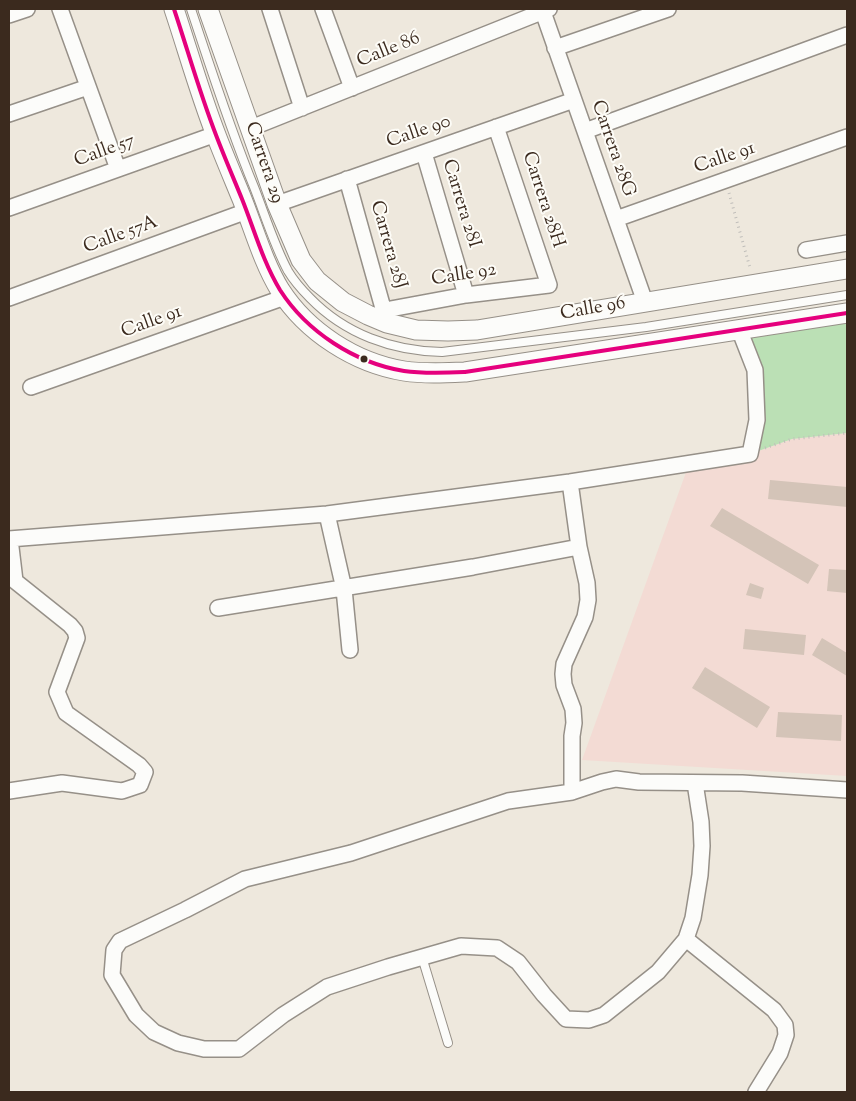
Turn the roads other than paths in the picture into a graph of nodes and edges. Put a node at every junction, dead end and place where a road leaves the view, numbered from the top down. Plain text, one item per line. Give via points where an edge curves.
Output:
1 (27, 9) edge
2 (60, 9) edge
3 (174, 9) edge
4 (191, 9) edge
5 (208, 9) edge
6 (270, 9) edge
7 (323, 9) edge
8 (668, 9) edge
9 (544, 10) edge
10 (9, 16) edge
11 (847, 35) edge
12 (556, 48) junction
13 (88, 87) junction
14 (352, 88) junction
15 (574, 100) junction
16 (302, 108) junction
17 (9, 114) edge
18 (496, 127) junction
19 (251, 128) junction
20 (584, 131) junction
21 (216, 134) junction
22 (847, 137) edge
23 (424, 153) junction
24 (118, 169) junction
25 (347, 179) junction
26 (277, 204) junction
27 (9, 208) edge
28 (247, 211) junction
29 (616, 219) junction
30 (847, 243) edge
31 (806, 250) dead end
32 (847, 269) edge
33 (549, 285) joint
34 (466, 294) junction
35 (285, 296) junction
36 (847, 296) edge
37 (9, 298) edge
38 (343, 302) joint
39 (645, 302) junction
40 (847, 313) edge
41 (386, 316) junction
42 (739, 329) junction
43 (32, 387) dead end
44 (570, 482) junction
45 (327, 514) junction
46 (9, 539) edge
47 (579, 547) junction
48 (344, 589) junction
49 (218, 608) dead end
50 (350, 650) dead end
51 (695, 783) junction
52 (847, 790) edge
53 (9, 791) edge
54 (572, 792) junction
55 (686, 939) junction
56 (422, 957) junction
57 (448, 1043) dead end
58 (756, 1092) edge

1 - 10 street
2 - 13 street
3 - 21 street, Carrera 29
4 - 36 lane via 232,134 289,273 318,306 354,332 399,348 442,352 646,327
5 - 19 street, Carrera 29
6 - 16 street
7 - 14 street
8 - 12 street
9 - 12 street, Carrera 28G
9 - 14 street, Calle 86
11 - 20 street
12 - 15 street, Carrera 28G
13 - 17 street
13 - 24 street
14 - 16 street, Calle 86
15 - 18 street, Calle 90
15 - 20 street, Carrera 28G
16 - 19 street, Calle 86
18 - 23 street, Calle 90
18 - 33 street, Carrera 28H
19 - 26 street, Carrera 29
20 - 29 street, Carrera 28G
21 - 24 street, Calle 57
21 - 28 street, Carrera 29
22 - 29 street, Calle 91
23 - 25 street, Calle 90
23 - 34 street, Carrera 28I
24 - 27 street, Calle 57
25 - 26 street, Calle 90
25 - 41 street, Carrera 28J
26 - 38 street, Carrera 29 via 301,260 317,281
28 - 35 street, Carrera 29 via 266,263
28 - 37 street, Calle 57A
29 - 39 street, Carrera 28G
30 - 31 street
32 - 39 street, Calle 96
33 - 34 street, Calle 92
34 - 41 street, Calle 92
35 - 42 street, Carrera 29 via 312,327 340,347 364,359 403,371 434,374 465,372
35 - 43 street, Calle 91
38 - 41 street, Calle 96 via 368,315
39 - 41 street, Calle 96 via 477,330 416,330
40 - 42 street
42 - 44 street via 755,370 757,420 750,454
44 - 45 street
44 - 47 street
45 - 46 street
45 - 48 street
46 - 53 street via 15,581 75,631 77,638 58,692 66,713 145,772 140,785 122,791 62,783
47 - 48 street
47 - 54 street via 588,600 563,674 573,709
48 - 49 street
48 - 50 street
51 - 52 street
51 - 54 street via 616,779
51 - 55 street via 701,822 700,875
54 - 56 street via 508,801 351,852 245,879 120,941 114,950 112,975 136,1014 154,1032 178,1043 204,1049 239,1049 327,987
55 - 56 street via 647,982 604,1015 589,1020 566,1020 518,962 497,948 461,946
55 - 58 street via 774,1010 785,1025 786,1035 780,1053
56 - 57 lane

